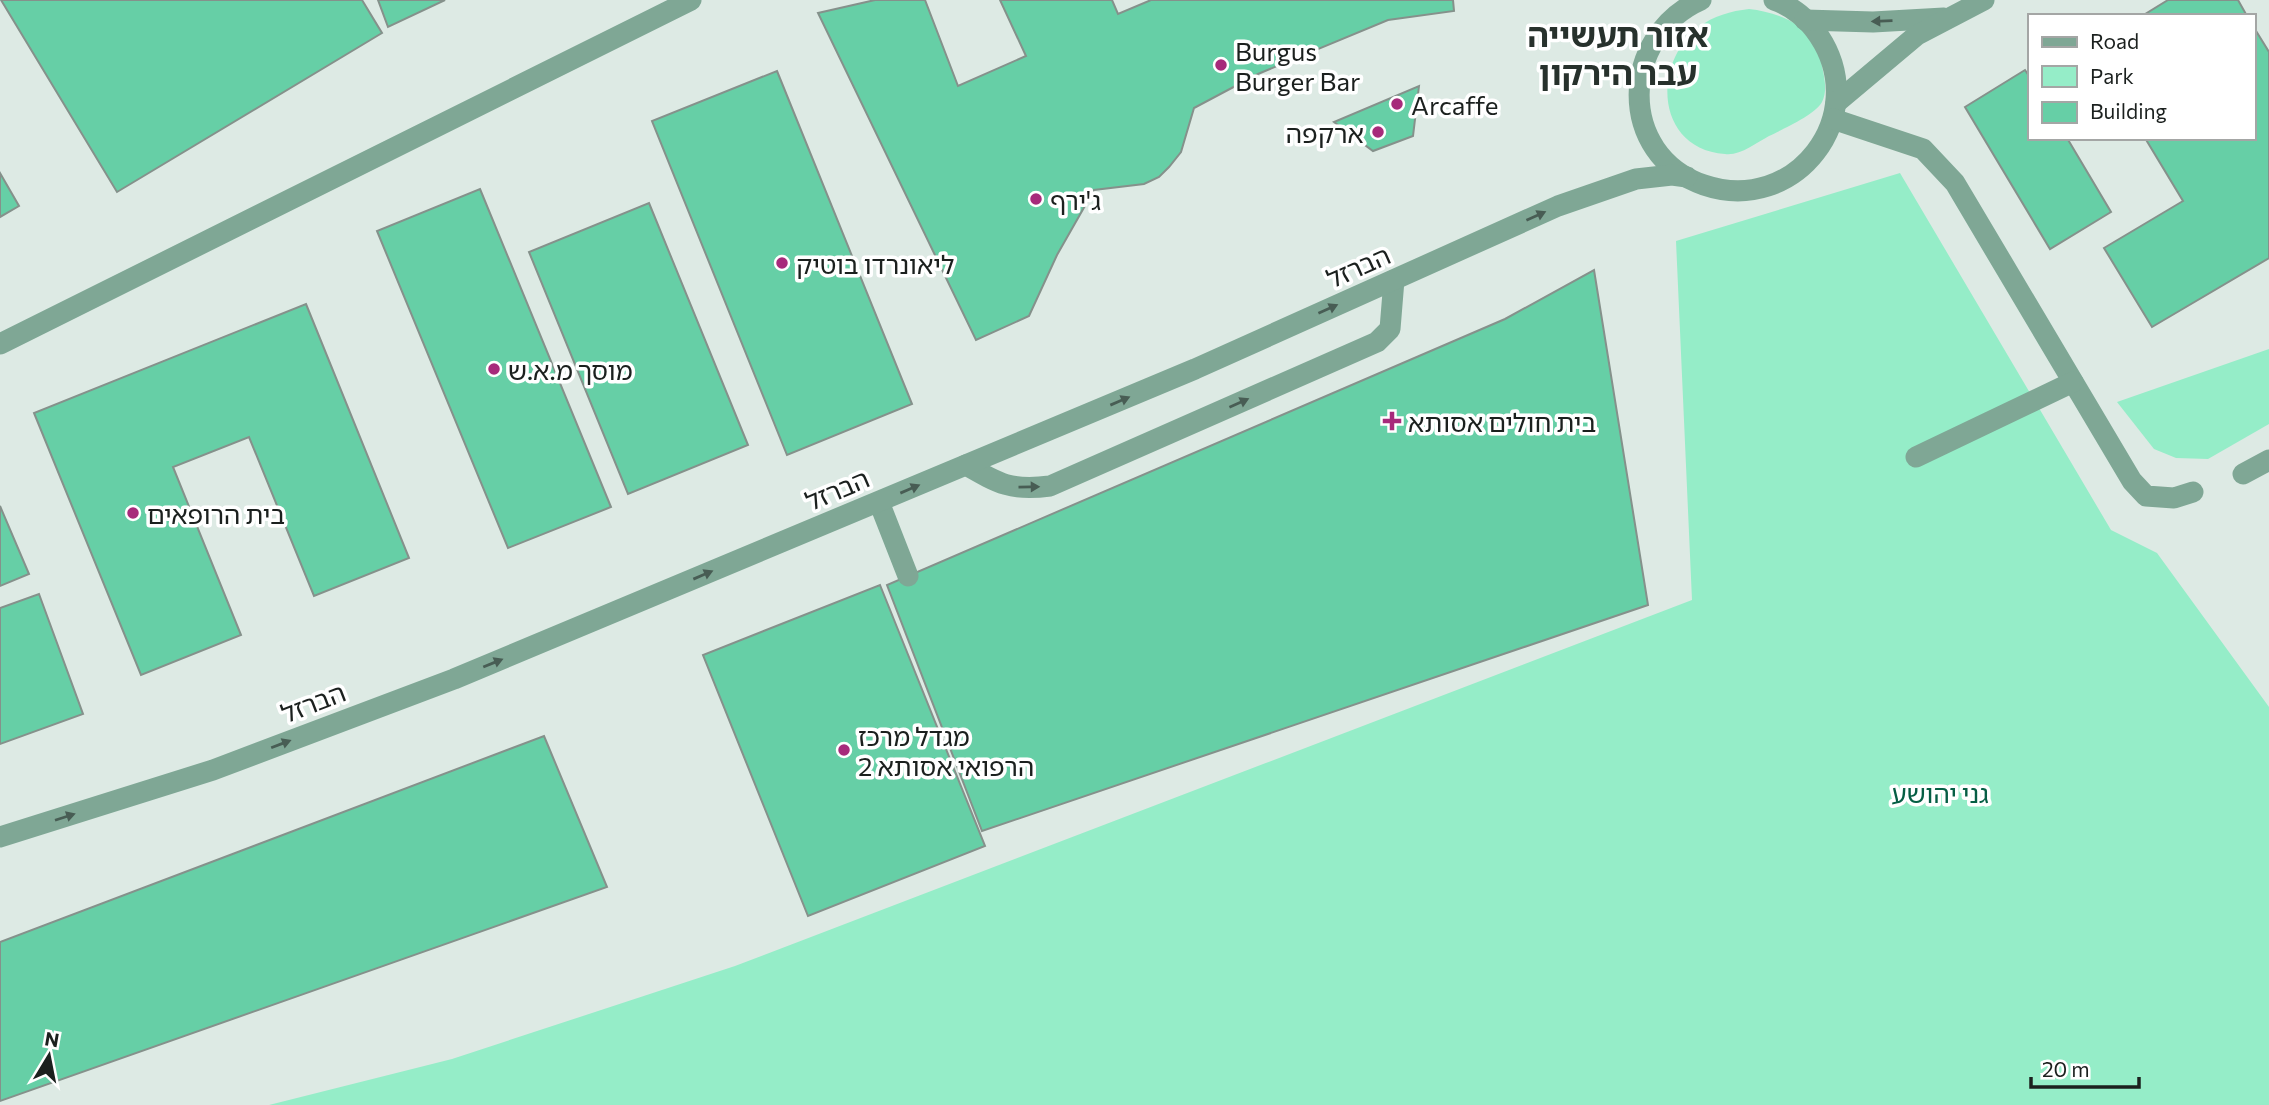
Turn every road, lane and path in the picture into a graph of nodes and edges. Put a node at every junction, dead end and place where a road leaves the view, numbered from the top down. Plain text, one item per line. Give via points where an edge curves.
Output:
1 (691, 0) edge
2 (1665, 0) edge
3 (1701, 0) edge
4 (1774, 0) edge
5 (1984, 0) edge
6 (1950, 17) junction
7 (1805, 19) junction
8 (1653, 40) junction
9 (1835, 111) junction
10 (1687, 177) junction
11 (1394, 280) junction
12 (0, 344) edge
13 (2073, 382) junction
14 (1916, 457) dead end
15 (2269, 460) edge
16 (966, 465) junction
17 (2243, 474) dead end
18 (2193, 492) dead end
19 (879, 502) junction
20 (908, 576) dead end
21 (0, 837) edge

1 - 12 street
2 - 8 street
3 - 8 street via 1674,15
4 - 7 street
5 - 6 street
6 -> 7 street via 1873,22
6 - 9 street via 1917,35
7 - 9 street via 1831,58
8 - 10 street via 1641,69 1641,115 1658,150
9 - 10 street via 1817,151 1776,183 1730,190
9 - 13 street via 1923,149 1955,183
11 -> 10 street, הברזל via 1601,189 1636,179
16 -> 11 street, הברזל
16 -> 11 street via 998,483 1024,489 1050,486 1377,342 1390,329
13 - 14 street
13 - 18 street via 2132,481 2146,496 2174,498
15 - 17 street
19 -> 16 street, הברזל
19 - 20 street
21 -> 19 street, הברזל via 213,770 441,684

